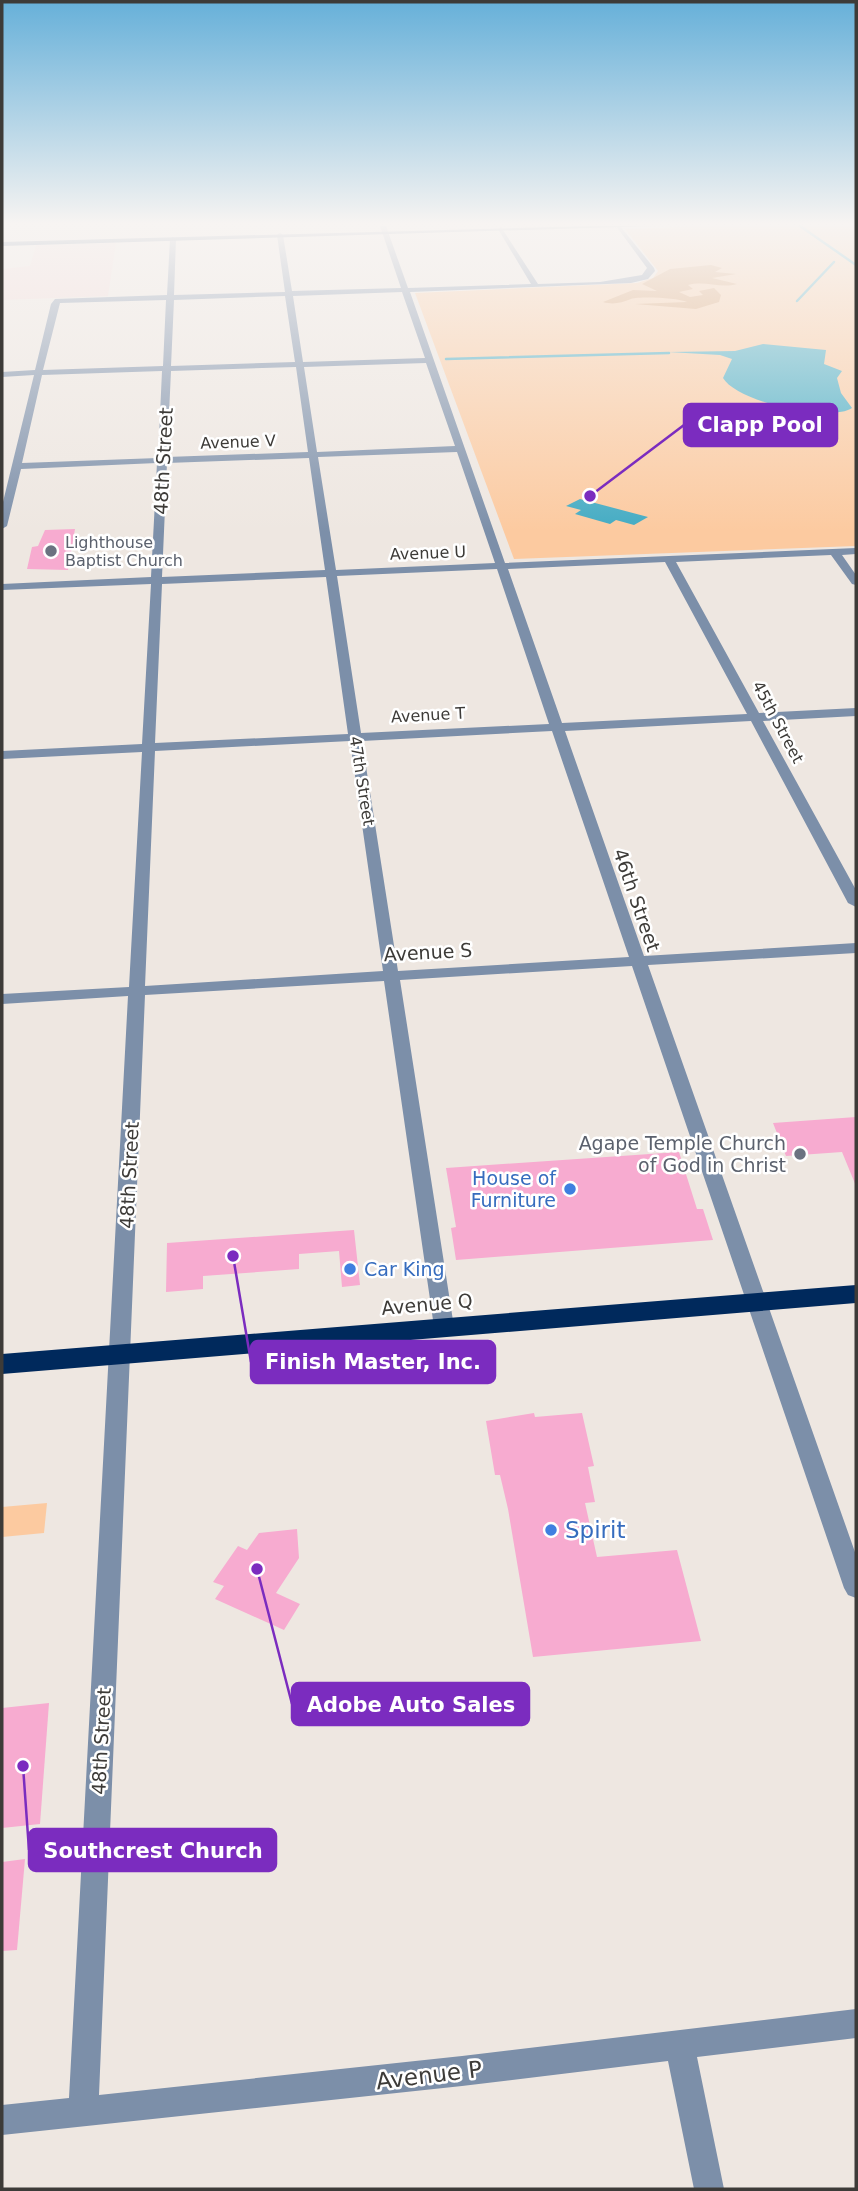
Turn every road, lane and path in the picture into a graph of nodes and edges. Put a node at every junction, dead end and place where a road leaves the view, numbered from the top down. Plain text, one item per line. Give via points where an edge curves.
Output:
1 (50, 328) edge
2 (169, 328) edge
3 (293, 328) edge
4 (418, 328) edge
5 (429, 360) junction
6 (299, 364) junction
7 (167, 369) junction
8 (38, 373) junction
9 (2, 374) edge
10 (460, 449) junction
11 (313, 455) junction
12 (163, 460) junction
13 (16, 466) junction
14 (2, 526) edge
15 (856, 551) edge
16 (834, 552) junction
17 (669, 559) junction
18 (501, 566) junction
19 (330, 573) junction
20 (157, 580) junction
21 (856, 582) edge
22 (2, 587) edge
23 (856, 712) edge
24 (755, 717) junction
25 (556, 726) junction
26 (355, 737) junction
27 (149, 747) junction
28 (2, 755) edge
29 (856, 903) edge
30 (856, 948) edge
31 (638, 961) junction
32 (391, 975) junction
33 (138, 992) junction
34 (2, 999) edge
35 (856, 1294) edge
36 (757, 1302) junction
37 (444, 1327) junction
38 (121, 1354) junction
39 (2, 1364) edge
40 (856, 1588) edge
41 (856, 2023) edge
42 (679, 2043) junction
43 (83, 2110) junction
44 (2, 2120) edge
45 (709, 2189) edge

1 - 8 street
2 - 7 street, 48th Street
3 - 6 street, 47th Street
4 - 5 street, 46th Street
5 - 6 street
5 - 10 street, 46th Street
6 - 7 street
6 - 11 street, 47th Street
7 - 8 street
7 - 12 street, 48th Street
8 - 9 street
8 - 13 street
10 - 11 street, Avenue V
10 - 18 street, 46th Street
11 - 12 street, Avenue V
11 - 19 street, 47th Street
12 - 13 street, Avenue V
12 - 20 street, 48th Street
13 - 14 street
15 - 16 street, Avenue U
16 - 17 street, Avenue U
16 - 21 street
17 - 18 street, Avenue U
17 - 24 street, 45th Street
18 - 19 street, Avenue U
18 - 25 street, 46th Street
19 - 20 street, Avenue U
19 - 26 street, 47th Street
20 - 22 street, Avenue U
20 - 27 street, 48th Street
23 - 24 street, Avenue T
24 - 25 street, Avenue T
24 - 29 street, 45th Street
25 - 26 street, Avenue T
25 - 31 street, 46th Street
26 - 27 street, Avenue T
26 - 32 street, 47th Street
27 - 28 street, Avenue T
27 - 33 street, 48th Street
30 - 31 street, Avenue S
31 - 32 street, Avenue S
31 - 36 street, 46th Street
32 - 33 street, Avenue S
32 - 37 street, 47th Street
33 - 34 street, Avenue S
33 - 38 street, 48th Street
35 - 36 highway, Avenue Q
36 - 37 highway, Avenue Q
36 - 40 street, 46th Street
37 - 38 highway, Avenue Q
38 - 39 highway, Avenue Q
38 - 43 street, 48th Street
41 - 42 street, Avenue P
42 - 43 street, Avenue P via 449,2073
42 - 45 street
43 - 44 street, Avenue P

